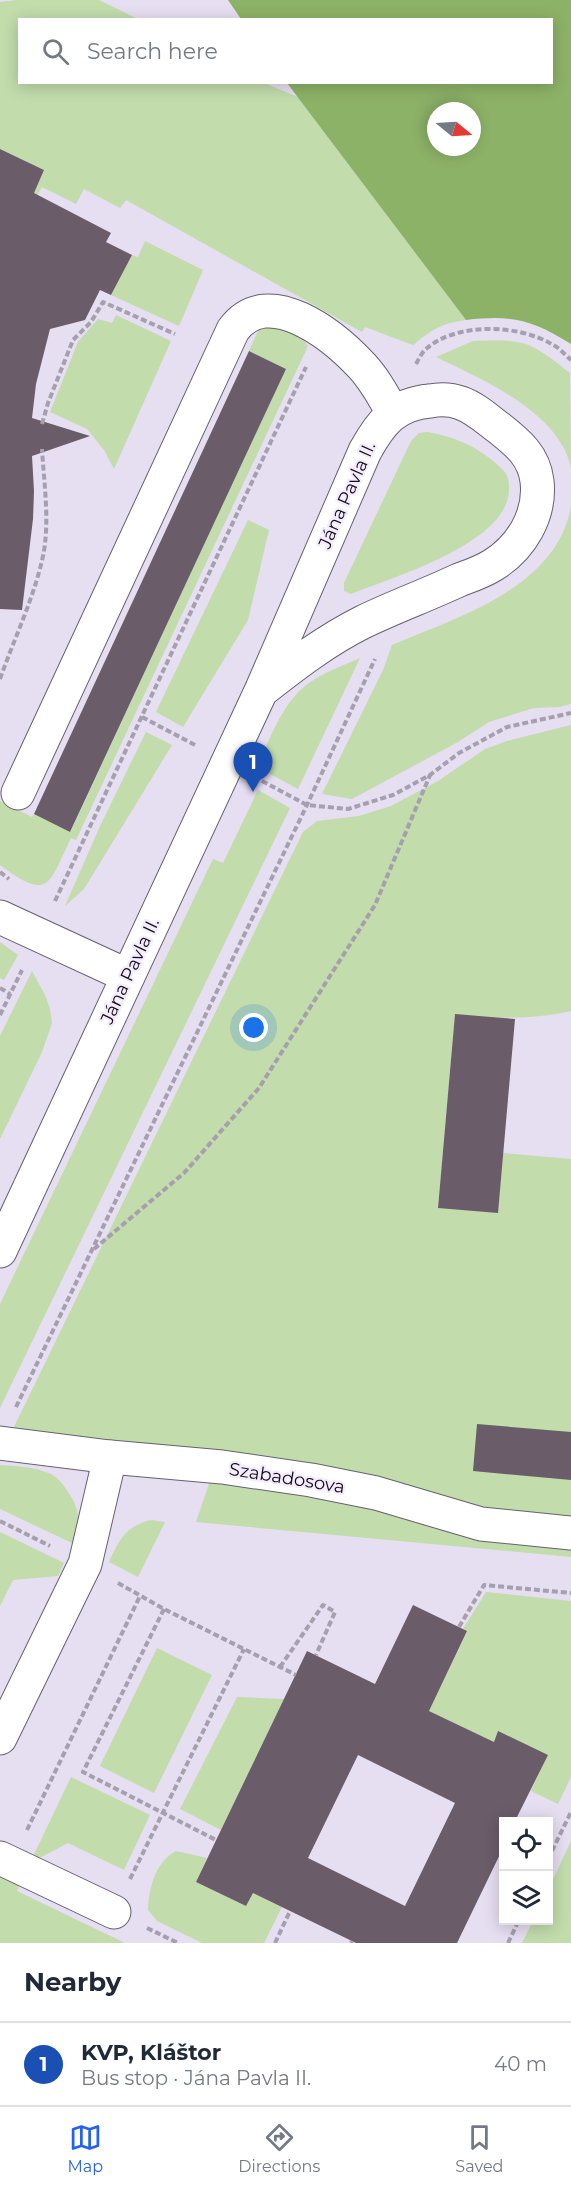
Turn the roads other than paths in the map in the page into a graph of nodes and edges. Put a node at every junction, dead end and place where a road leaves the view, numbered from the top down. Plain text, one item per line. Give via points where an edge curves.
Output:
1 (398, 410) junction
2 (261, 691) junction
3 (18, 794) dead end
4 (0, 917) edge
5 (128, 976) junction
6 (0, 1251) edge
7 (0, 1443) edge
8 (110, 1457) junction
9 (571, 1533) edge
10 (0, 1738) edge
11 (5, 1861) edge
12 (114, 1912) road end

1 - 2 street, Jána Pavla II. via 376,431 365,451
1 - 2 street, Jána Pavla II. via 421,401 442,399 461,403 519,444 533,462 538,483 536,507 528,529 513,549 492,566 363,622 318,647
1 - 3 street via 362,366 297,318 267,310 246,317 233,330
2 - 5 street, Jána Pavla II.
4 - 5 street
5 - 6 street, Jána Pavla II.
7 - 8 street, Szabadosova
8 - 9 street, Szabadosova via 311,1480 376,1493 481,1524
8 - 10 street via 85,1564
11 - 12 street

